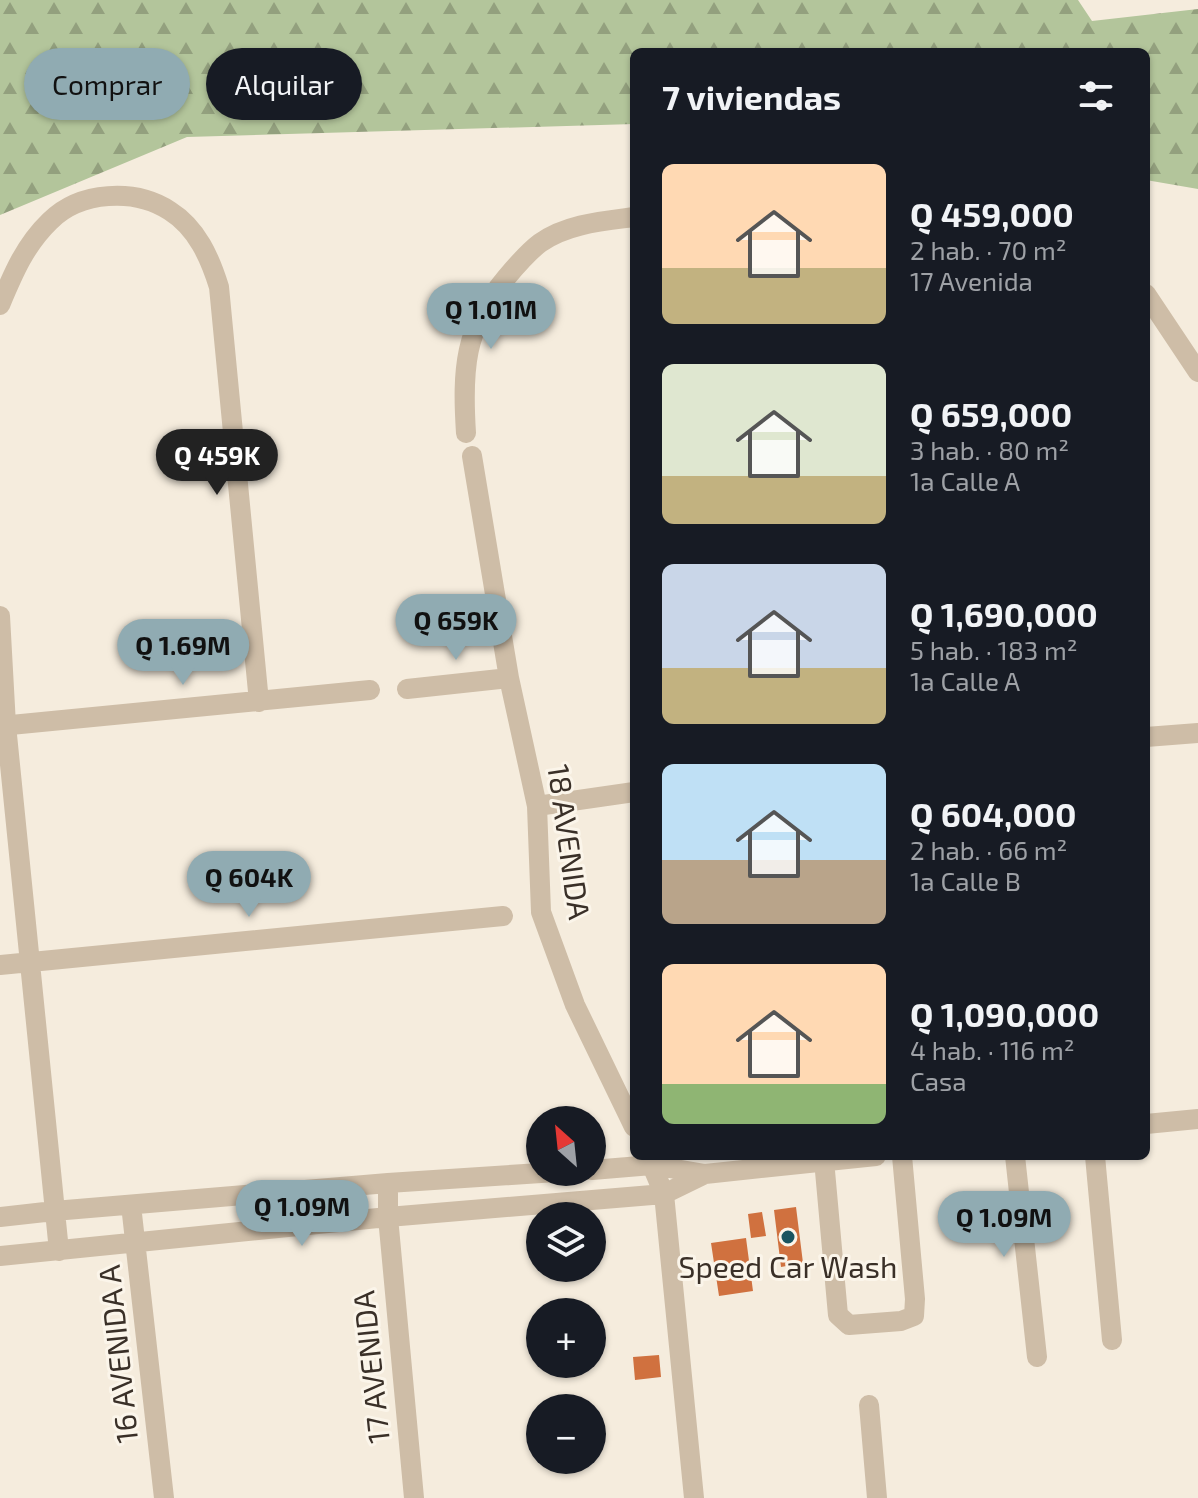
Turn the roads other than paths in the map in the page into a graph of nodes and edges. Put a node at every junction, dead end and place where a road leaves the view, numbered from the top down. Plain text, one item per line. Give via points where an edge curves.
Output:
1 (630, 218) edge
2 (1150, 300) edge
3 (0, 305) edge
4 (1198, 372) edge
5 (466, 433) dead end
6 (472, 456) dead end
7 (0, 616) edge
8 (509, 678) junction
9 (407, 689) dead end
10 (370, 690) dead end
11 (259, 702) junction
12 (3, 726) edge
13 (1198, 733) edge
14 (1150, 737) edge
15 (630, 793) edge
16 (537, 806) junction
17 (503, 916) dead end
18 (28, 963) junction
19 (0, 965) edge
20 (630, 1119) edge
21 (1198, 1119) edge
22 (1150, 1124) edge
23 (650, 1160) edge
24 (824, 1160) joint
25 (902, 1160) edge
26 (1015, 1160) edge
27 (1095, 1160) edge
28 (606, 1168) edge
29 (526, 1174) edge
30 (705, 1174) junction
31 (388, 1183) junction
32 (664, 1194) junction
33 (131, 1205) junction
34 (54, 1211) junction
35 (0, 1217) edge
36 (388, 1217) junction
37 (137, 1243) junction
38 (59, 1251) junction
39 (0, 1256) edge
40 (1112, 1340) dead end
41 (1037, 1357) dead end
42 (869, 1405) dead end
43 (164, 1498) edge
44 (414, 1498) edge
45 (694, 1498) edge
46 (877, 1498) edge

1 - 5 street via 584,224 541,242 487,301 470,343 463,388
2 - 4 street
3 - 11 street via 16,265 52,219 92,197 146,200 170,211 209,256 219,287
6 - 8 street, 18 AVENIDA
7 - 12 street, 16 AVENIDA A
8 - 9 street
8 - 16 street, 18 AVENIDA
10 - 11 street
11 - 12 street
12 - 18 street, 16 AVENIDA A
13 - 14 street
15 - 16 street
16 - 20 street, 18 AVENIDA via 541,912 575,1005
17 - 18 street
18 - 19 street
18 - 34 street, 16 AVENIDA A
21 - 22 street
23 - 28 street
23 - 30 street
23 - 32 street
24 - 25 street via 838,1315 849,1325 914,1316
24 - 30 street
26 - 41 street
27 - 40 street
29 - 31 street
30 - 32 street
31 - 33 street
31 - 36 street, 17 AVENIDA
32 - 36 street
32 - 45 street
33 - 34 street
33 - 37 street, 16 AVENIDA A
34 - 35 street
34 - 38 street, 16 AVENIDA A
36 - 37 street
36 - 44 street, 17 AVENIDA
37 - 38 street
37 - 43 street, 16 AVENIDA A
38 - 39 street
42 - 46 street

